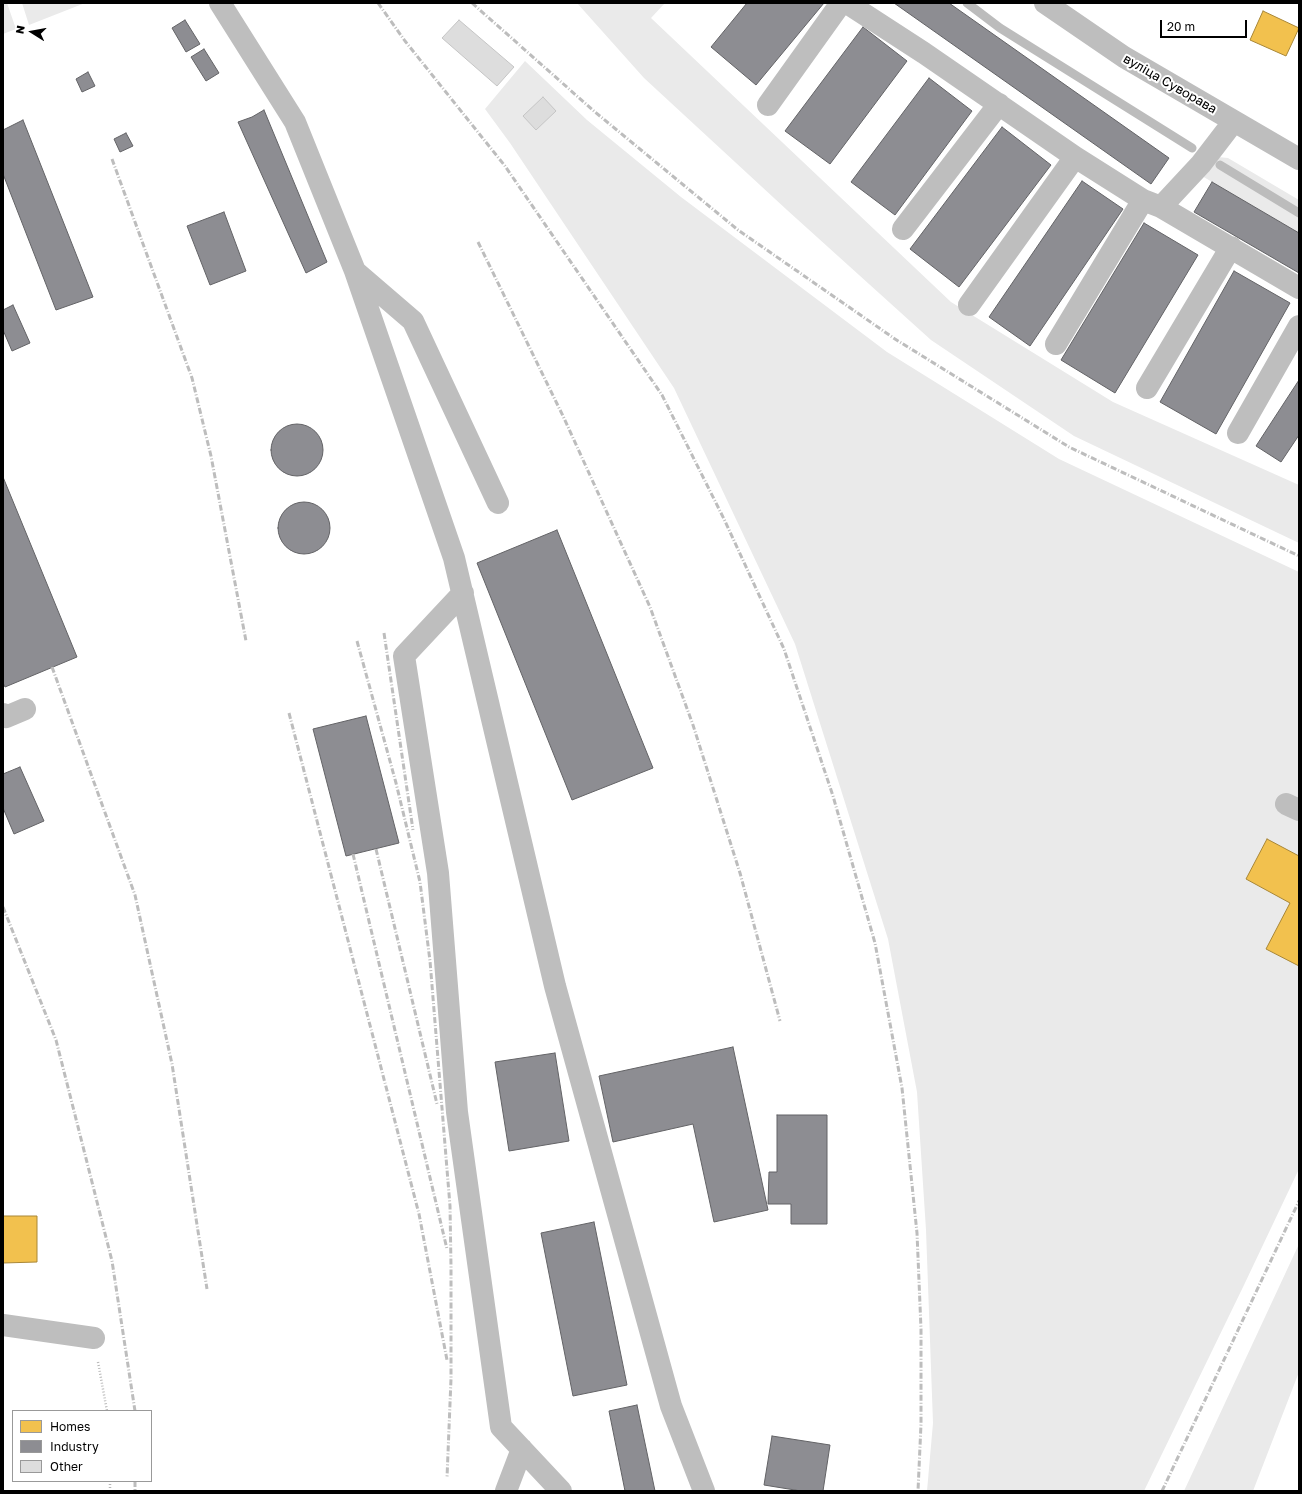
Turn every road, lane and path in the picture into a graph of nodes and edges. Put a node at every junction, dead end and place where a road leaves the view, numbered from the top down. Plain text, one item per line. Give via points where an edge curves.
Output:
1 (220, 3) edge
2 (841, 3) edge
3 (848, 3) edge
4 (1045, 3) edge
5 (999, 104) junction
6 (768, 105) dead end
7 (1234, 121) junction
8 (1075, 157) junction
9 (1299, 159) edge
10 (1152, 203) junction
11 (903, 229) dead end
12 (1230, 246) junction
13 (355, 271) junction
14 (1299, 288) edge
15 (969, 305) dead end
16 (1299, 326) edge
17 (1056, 344) dead end
18 (1147, 388) dead end
19 (1238, 433) dead end
20 (498, 503) dead end
21 (463, 593) junction
22 (25, 709) dead end
23 (3, 714) edge
24 (3, 1325) edge
25 (94, 1338) joint
26 (106, 1410) edge
27 (522, 1449) junction
28 (506, 1491) edge
29 (561, 1491) edge
30 (704, 1491) edge

1 - 13 street via 295,122
2 - 6 street
3 - 5 street
4 - 7 street, вуліца Суворава via 1124,57
5 - 8 street
5 - 11 street
7 - 9 street, вуліца Суворава
7 - 10 street via 1201,164
8 - 10 street
8 - 15 street
10 - 12 street
10 - 17 street
12 - 14 street
12 - 18 street
13 - 20 street via 413,321
13 - 21 street via 454,558
16 - 19 street
21 - 27 street via 404,656 438,873 457,1112 501,1427
21 - 30 street via 555,986 671,1406
22 - 23 street via 6,717
24 - 25 street
25 - 26 path
27 - 28 street
27 - 29 street

